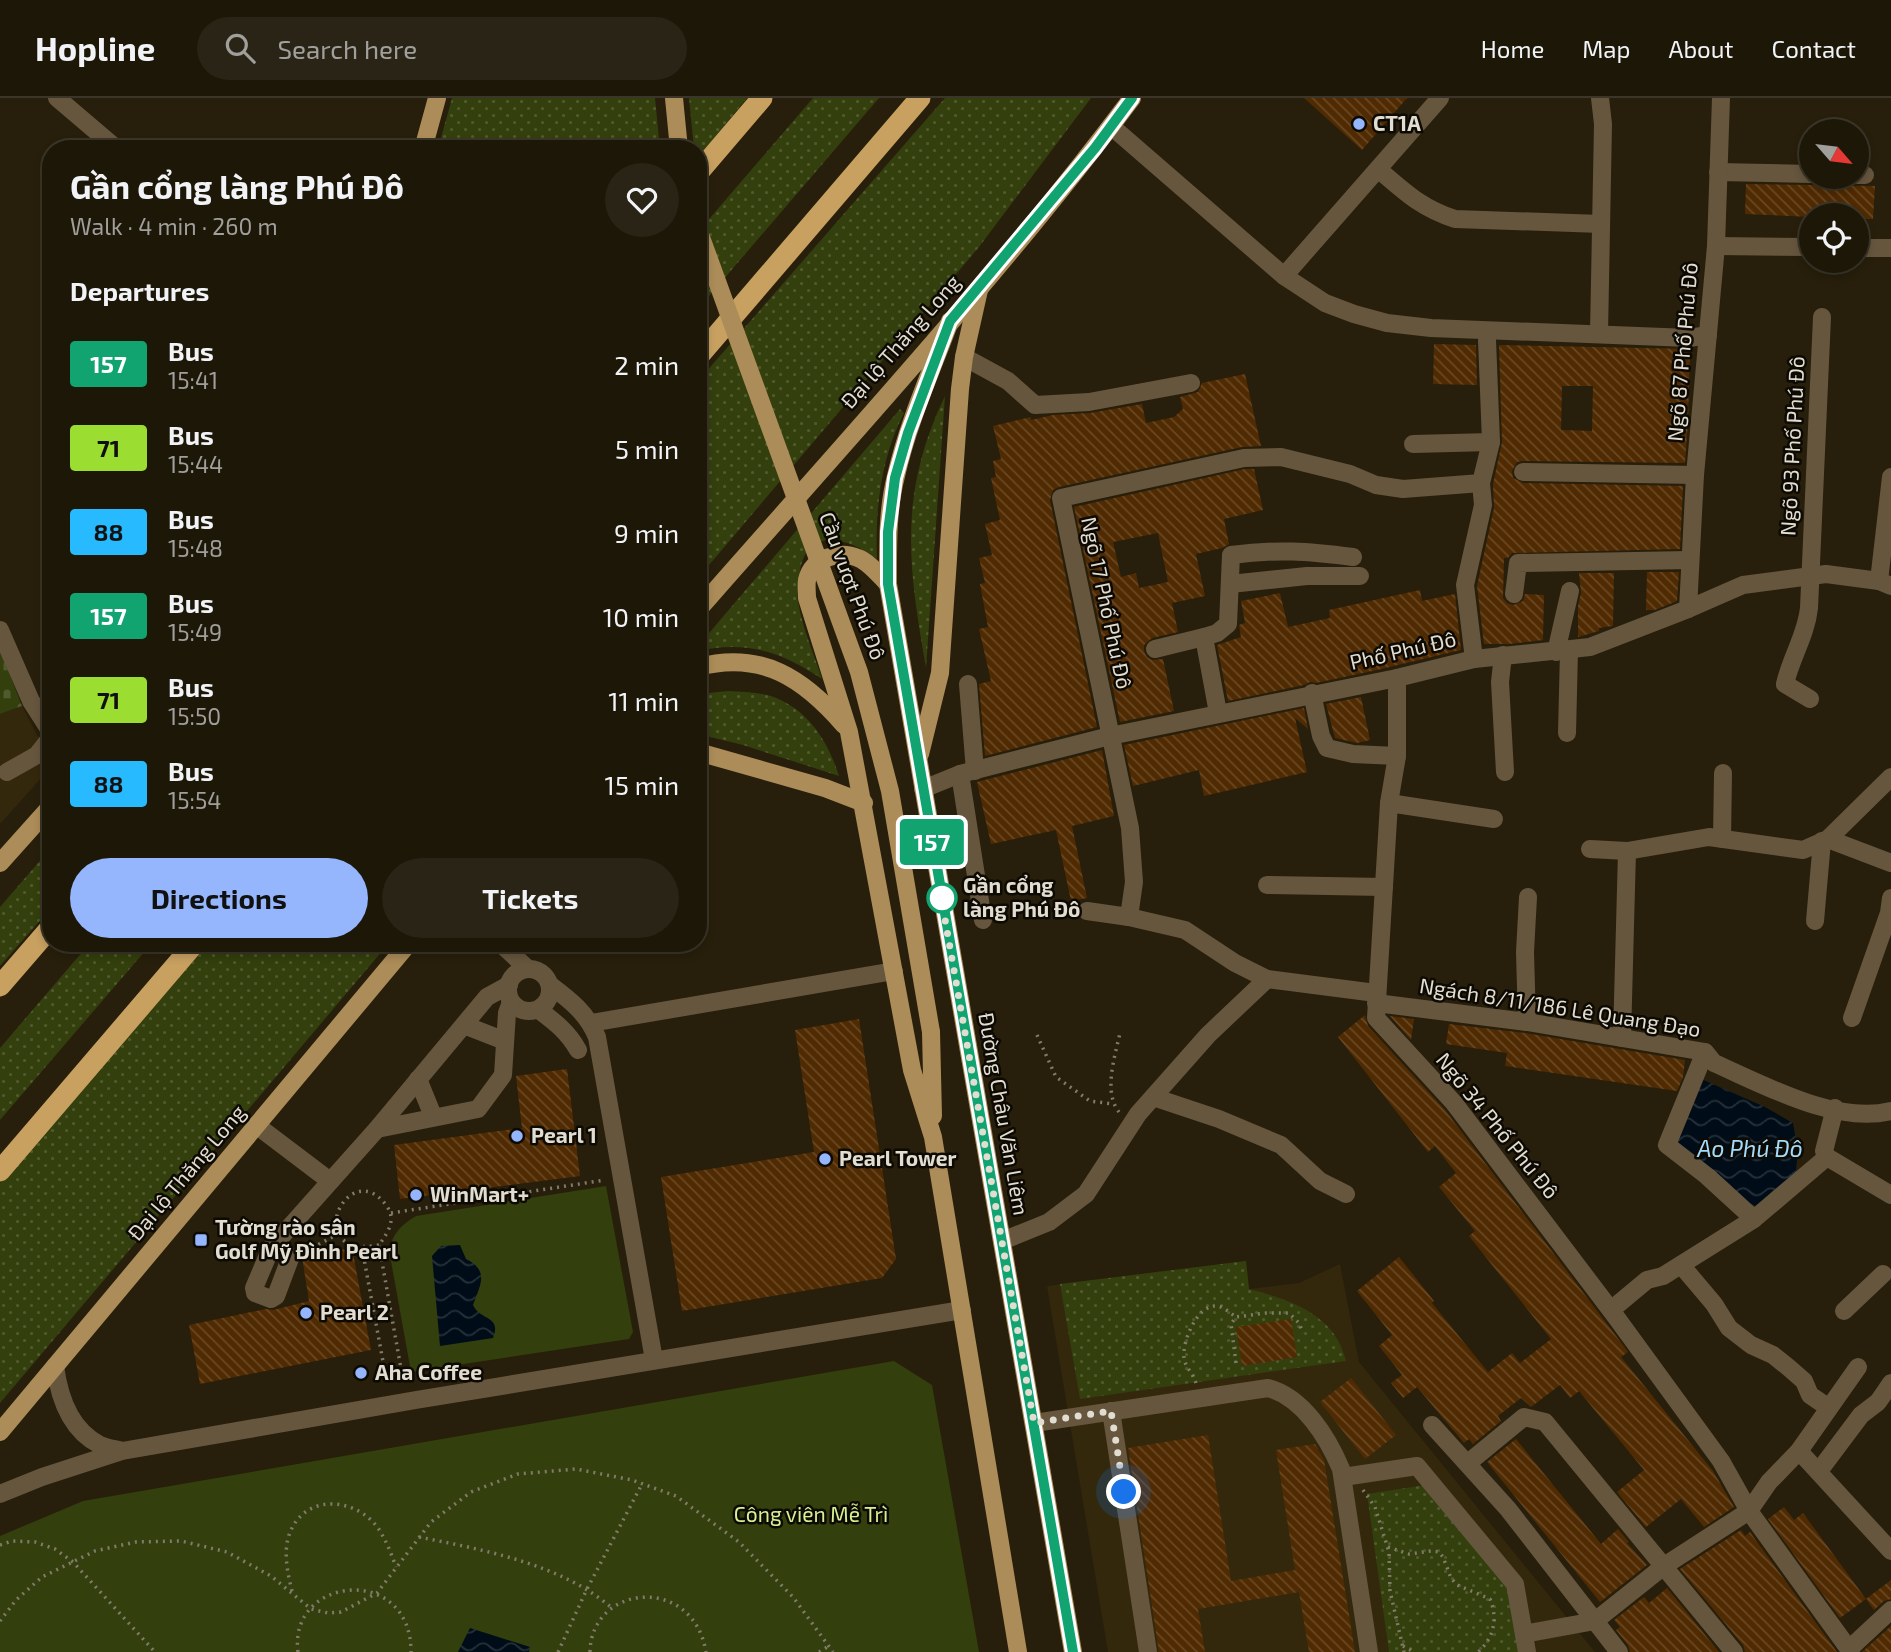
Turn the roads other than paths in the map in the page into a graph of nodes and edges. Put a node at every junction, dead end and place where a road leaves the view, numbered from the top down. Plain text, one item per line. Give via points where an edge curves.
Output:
1 (57, 98) edge
2 (437, 98) edge
3 (674, 98) edge
4 (762, 98) edge
5 (920, 98) edge
6 (1132, 98) edge
7 (1440, 98) edge
8 (1600, 98) edge
9 (1721, 98) edge
10 (1111, 126) junction
11 (106, 140) edge
12 (425, 140) edge
13 (678, 140) edge
14 (707, 162) edge
15 (1378, 169) junction
16 (1718, 172) junction
17 (1799, 174) edge
18 (1601, 224) junction
19 (1716, 246) junction
20 (1799, 247) edge
21 (1869, 248) edge
22 (1891, 248) edge
23 (707, 254) edge
24 (1284, 276) junction
25 (981, 285) junction
26 (1822, 317) dead end
27 (950, 321) junction
28 (1599, 334) junction
29 (1708, 335) junction
30 (1487, 340) dead end
31 (707, 346) edge
32 (964, 357) junction
33 (1191, 383) dead end
34 (1491, 442) junction
35 (1413, 444) dead end
36 (1523, 472) dead end
37 (1695, 475) junction
38 (1891, 477) edge
39 (1481, 483) junction
40 (1353, 557) dead end
41 (1689, 560) junction
42 (1360, 576) dead end
43 (1809, 576) junction
44 (888, 584) junction
45 (1230, 584) junction
46 (1885, 584) edge
47 (1570, 591) dead end
48 (1514, 594) dead end
49 (707, 600) edge
50 (1688, 609) junction
51 (0, 629) edge
52 (1204, 637) junction
53 (1155, 649) dead end
54 (1563, 651) junction
55 (1503, 655) junction
56 (1474, 659) junction
57 (707, 664) edge
58 (7, 668) edge
59 (1397, 678) junction
60 (968, 684) dead end
61 (1312, 694) junction
62 (1810, 699) dead end
63 (1218, 713) junction
64 (42, 718) edge
65 (849, 732) junction
66 (1567, 733) dead end
67 (1110, 736) junction
68 (42, 749) edge
69 (707, 755) edge
70 (1397, 756) junction
71 (918, 760) junction
72 (7, 772) dead end
73 (968, 772) junction
74 (1505, 772) dead end
75 (1723, 773) dead end
76 (1891, 776) edge
77 (923, 789) junction
78 (864, 803) junction
79 (1389, 803) junction
80 (42, 816) edge
81 (1493, 819) dead end
82 (1723, 839) junction
83 (1825, 840) junction
84 (1590, 849) dead end
85 (1627, 851) junction
86 (0, 863) edge
87 (1891, 863) edge
88 (1267, 885) dead end
89 (1384, 887) junction
90 (1528, 897) dead end
91 (1891, 898) edge
92 (1087, 911) dead end
93 (1129, 917) junction
94 (982, 920) dead end
95 (1815, 921) dead end
96 (1888, 926) edge
97 (42, 937) edge
98 (187, 952) edge
99 (402, 952) edge
100 (510, 952) edge
101 (528, 969) junction
102 (894, 971) junction
103 (1266, 979) junction
104 (550, 985) junction
105 (0, 986) edge
106 (510, 993) junction
107 (1376, 998) junction
108 (539, 1010) junction
109 (1852, 1018) dead end
110 (1527, 1022) junction
111 (592, 1023) junction
112 (464, 1025) junction
113 (1622, 1038) junction
114 (505, 1041) junction
115 (578, 1050) dead end
116 (1704, 1052) junction
117 (418, 1079) junction
118 (1153, 1097) junction
119 (1835, 1108) junction
120 (1891, 1111) edge
121 (433, 1116) junction
122 (256, 1125) junction
123 (377, 1129) junction
124 (933, 1137) junction
125 (1827, 1157) junction
126 (0, 1171) edge
127 (330, 1181) junction
128 (1346, 1194) dead end
129 (1891, 1195) edge
130 (298, 1219) junction
131 (1754, 1219) junction
132 (1002, 1241) junction
133 (271, 1248) junction
134 (290, 1258) junction
135 (1681, 1265) junction
136 (1888, 1272) edge
137 (962, 1310) junction
138 (1611, 1310) junction
139 (1844, 1311) dead end
140 (654, 1360) junction
141 (55, 1366) junction
142 (1858, 1367) dead end
143 (1891, 1383) edge
144 (1829, 1408) junction
145 (1111, 1411) junction
146 (1034, 1423) junction
147 (1432, 1425) dead end
148 (0, 1432) edge
149 (122, 1451) junction
150 (1799, 1451) junction
151 (1468, 1462) junction
152 (1819, 1471) junction
153 (1346, 1477) junction
154 (0, 1494) edge
155 (1749, 1511) junction
156 (1891, 1551) edge
157 (1664, 1566) junction
158 (1891, 1610) edge
159 (1595, 1621) junction
160 (1524, 1634) junction
161 (1850, 1651) edge
162 (1018, 1652) edge
163 (1073, 1652) edge
164 (1148, 1652) edge
165 (1369, 1652) edge
166 (1527, 1652) edge
167 (1619, 1652) edge
168 (1734, 1652) edge

1 - 11 street
2 - 12 main road
3 - 13 main road
4 - 14 highway
5 - 31 highway
6 - 10 main road, Đại lộ Thăng Long
7 - 15 street
8 - 18 street via 1604,124
9 - 16 street, Ngõ 87 Phố Phú Đô
10 - 24 street
10 - 25 main road, Đại lộ Thăng Long
15 - 18 street via 1413,200 1455,219
15 - 24 street
16 - 17 street
16 - 19 street, Ngõ 87 Phố Phú Đô
18 - 28 street
19 - 20 street
19 - 29 street, Ngõ 87 Phố Phú Đô
21 - 22 street
23 - 124 main road, Cầu vượt Phú Đô, bridge via 842,620 890,791 931,1032
24 - 28 street via 1325,303 1387,323
25 - 27 main road, Đại lộ Thăng Long
25 - 32 main road
26 - 43 street, Ngõ 93 Phố Phú Đô
27 - 44 main road, Đường Châu Văn Liêm via 895,478
27 - 49 main road, Đại lộ Thăng Long
28 - 29 street
29 - 37 street, Ngõ 87 Phố Phú Đô
30 - 34 street
32 - 33 street via 1009,381 1035,405 1089,401
32 - 71 main road via 940,673
34 - 35 street
34 - 39 street
36 - 37 street
37 - 41 street, Ngõ 87 Phố Phú Đô
38 - 46 street
39 - 56 street via 1483,505 1465,584
39 - 67 street, Ngõ 17 Phố Phú Đô via 1403,489 1281,457 1244,458 1061,498
40 - 45 street via 1300,550 1231,555
41 - 48 street via 1518,563
41 - 50 street, Ngõ 87 Phố Phú Đô
42 - 45 street
43 - 46 street, Phố Phú Đô via 1826,574
43 - 50 street, Phố Phú Đô via 1743,585
43 - 62 street, Ngõ 93 Phố Phú Đô via 1807,627 1785,684
44 - 65 main road via 860,558 843,554 826,558 807,580 807,598
44 - 71 main road, Đường Châu Văn Liêm
45 - 52 street via 1228,624
47 - 54 street
50 - 54 street, Phố Phú Đô via 1590,647
51 - 58 street
52 - 53 street
52 - 63 street
54 - 55 street, Phố Phú Đô
54 - 66 street
55 - 56 street, Phố Phú Đô
55 - 74 street
56 - 59 street, Phố Phú Đô
57 - 65 main road via 765,666 798,680
58 - 64 street
59 - 61 street, Phố Phú Đô
59 - 70 street, Ngõ 34 Phố Phú Đô
60 - 73 street
61 - 63 street, Phố Phú Đô
61 - 70 street via 1327,748
63 - 67 street, Phố Phú Đô
65 - 78 main road
67 - 73 street, Phố Phú Đô
67 - 93 street via 1130,828 1134,882
68 - 72 street
69 - 78 main road
70 - 79 street, Ngõ 34 Phố Phú Đô
71 - 77 main road, Đường Châu Văn Liêm
73 - 77 street, Phố Phú Đô
73 - 94 street
75 - 82 street
76 - 83 street
77 - 132 main road, Đường Châu Văn Liêm
78 - 102 main road
79 - 81 street
79 - 89 street, Ngõ 34 Phố Phú Đô
80 - 86 main road
82 - 83 street via 1803,850
82 - 85 street via 1709,837
83 - 87 street
83 - 95 street
84 - 85 street
85 - 113 street
88 - 89 street
89 - 107 street, Ngõ 34 Phố Phú Đô
90 - 110 street
91 - 96 street
92 - 93 street
93 - 103 street via 1185,930
96 - 109 street
97 - 105 highway
98 - 126 highway
99 - 122 main road, Đại lộ Thăng Long
100 - 101 street
101 - 104 street via 542,973
101 - 106 street via 516,974
102 - 111 street
102 - 124 main road via 912,1070
103 - 107 street, Ngách 8/11/186 Lê Quang Đạo
103 - 118 street
104 - 108 street via 549,999
104 - 111 street
106 - 108 street via 524,1011
106 - 112 street via 487,997
106 - 114 street
107 - 110 street, Ngách 8/11/186 Lê Quang Đạo
107 - 138 street, Ngõ 34 Phố Phú Đô via 1376,1018 1454,1102
108 - 115 street via 572,1037
110 - 113 street, Ngách 8/11/186 Lê Quang Đạo
111 - 140 street
112 - 114 street
112 - 117 street
113 - 116 street, Ngách 8/11/186 Lê Quang Đạo
114 - 121 street via 503,1075 478,1109
116 - 119 street, Ngách 8/11/186 Lê Quang Đạo via 1714,1063 1804,1103
116 - 131 street via 1667,1145
117 - 121 street
117 - 123 street
118 - 128 street via 1281,1145 1320,1181
118 - 132 street via 1086,1194 1049,1222
119 - 120 street, Ngách 8/11/186 Lê Quang Đạo via 1872,1115
119 - 125 street via 1824,1151
121 - 123 street
122 - 127 street
122 - 141 main road, Đại lộ Thăng Long
123 - 127 street
124 - 137 main road
125 - 129 street
125 - 131 street
127 - 130 street
130 - 133 street
130 - 134 street
131 - 135 street
132 - 146 main road, Đường Châu Văn Liêm
133 - 134 street
133 - 134 street via 255,1293 271,1299 276,1296
135 - 138 street via 1647,1280
135 - 144 street via 1729,1328 1781,1361 1804,1381 1810,1395
136 - 139 street
137 - 140 street
137 - 162 main road
138 - 155 street, Ngõ 34 Phố Phú Đô via 1721,1461
140 - 149 street
141 - 148 main road, Đại lộ Thăng Long
141 - 149 street via 66,1410 81,1430 101,1445
142 - 144 street
143 - 152 street
144 - 150 street
145 - 146 street
145 - 153 street via 1278,1390 1294,1401 1333,1449
145 - 164 street
146 - 163 main road, Đường Châu Văn Liêm
147 - 151 street
149 - 154 street
150 - 152 street
150 - 155 street
151 - 157 street via 1524,1417 1545,1422
151 - 159 street
152 - 156 street
153 - 160 street via 1418,1466 1515,1584
153 - 165 street
155 - 157 street
155 - 161 street, Ngõ 34 Phố Phú Đô
157 - 159 street
157 - 168 street
158 - 161 street
159 - 160 street
159 - 167 street
160 - 166 street

